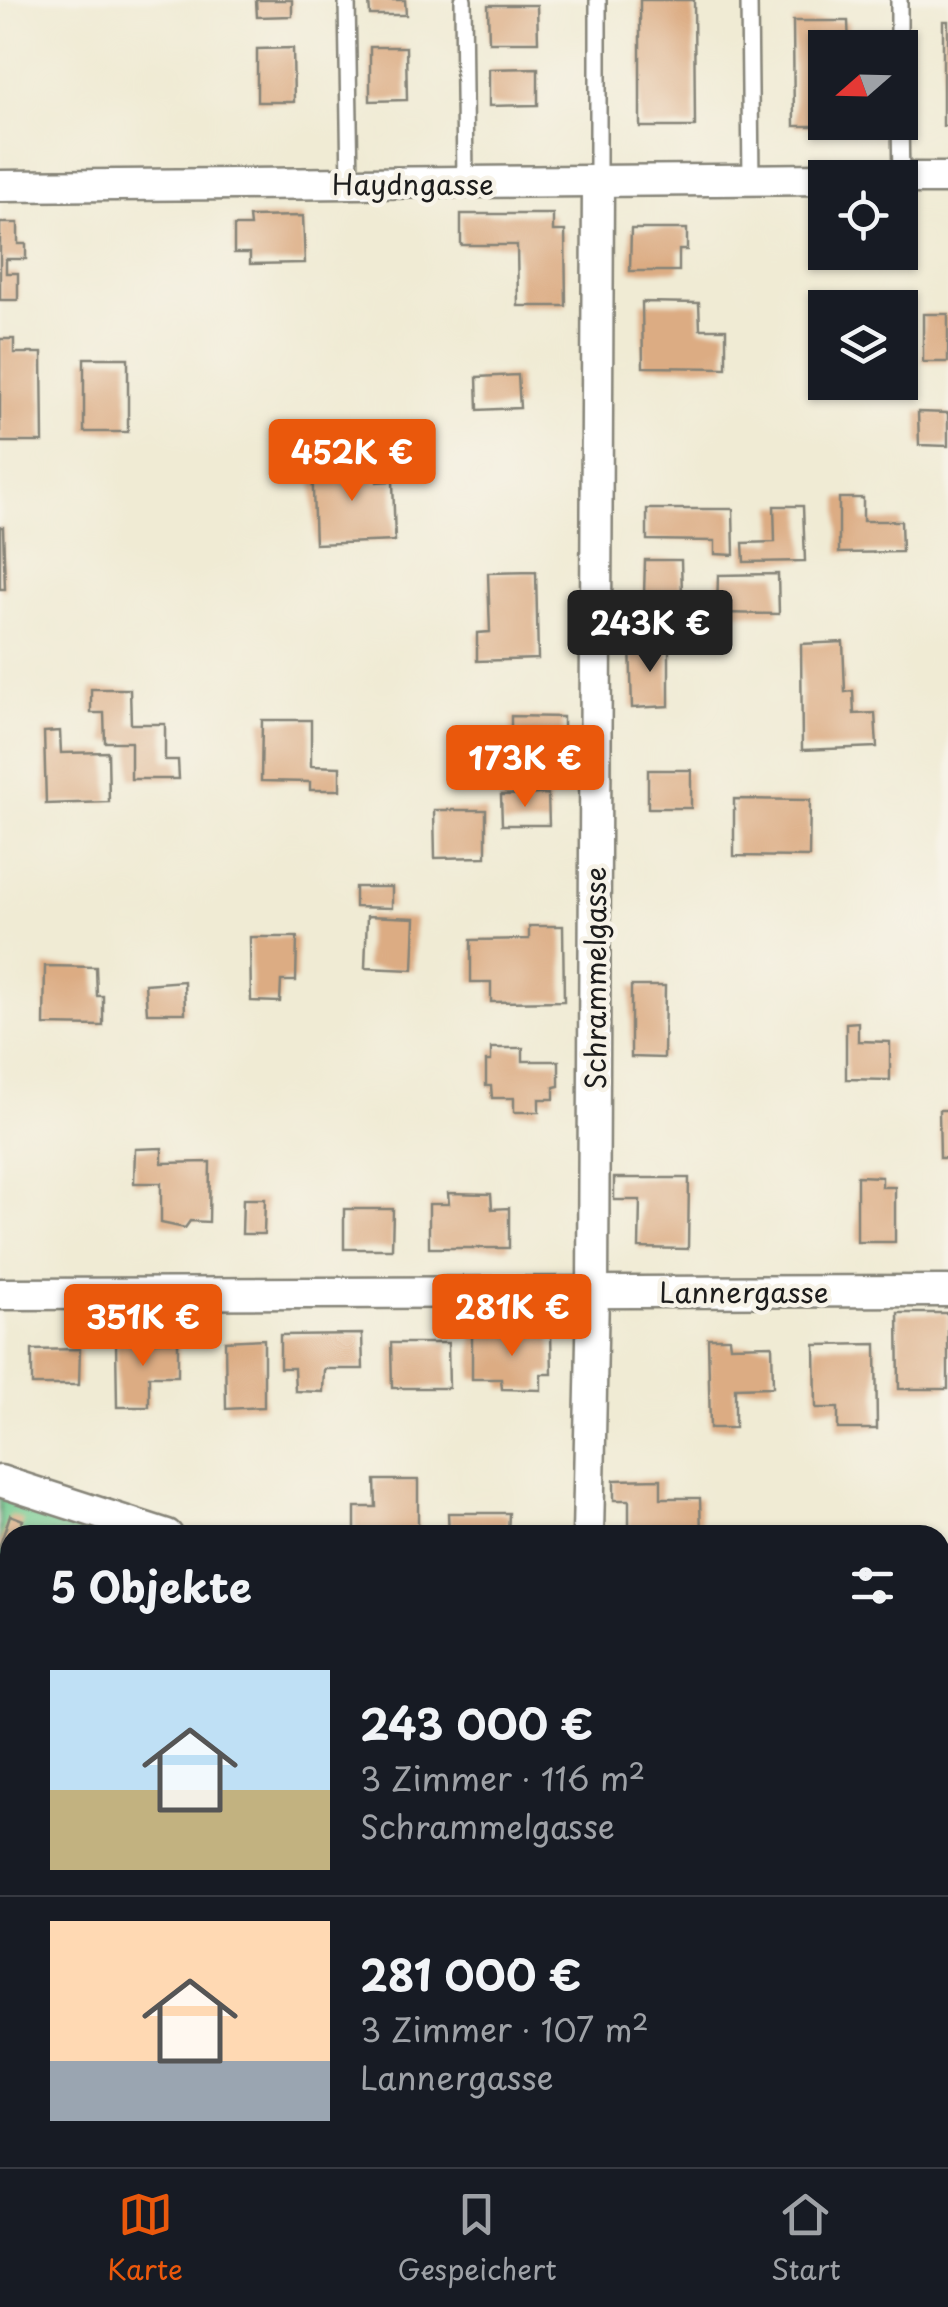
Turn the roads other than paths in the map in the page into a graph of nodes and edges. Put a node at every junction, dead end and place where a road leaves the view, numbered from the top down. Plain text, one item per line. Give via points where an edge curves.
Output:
1 (347, 0) edge
2 (463, 0) edge
3 (598, 0) edge
4 (749, 0) edge
5 (898, 0) edge
6 (899, 30) edge
7 (918, 178) edge
8 (948, 178) edge
9 (808, 179) edge
10 (751, 180) junction
11 (465, 182) junction
12 (598, 182) junction
13 (350, 183) junction
14 (0, 186) edge
15 (948, 1290) edge
16 (593, 1292) junction
17 (0, 1294) edge
18 (0, 1481) edge
19 (136, 1525) edge
20 (588, 1525) edge

1 - 13 lane
2 - 11 lane
3 - 12 lane
4 - 10 lane
5 - 6 lane
7 - 8 street
9 - 10 street, Haydngasse
10 - 12 street, Haydngasse
11 - 12 street, Haydngasse
11 - 13 street, Haydngasse
12 - 16 street, Schrammelgasse
13 - 14 street, Haydngasse
15 - 16 street, Lannergasse
16 - 17 street, Lannergasse
16 - 20 street, Schrammelgasse
18 - 19 street

